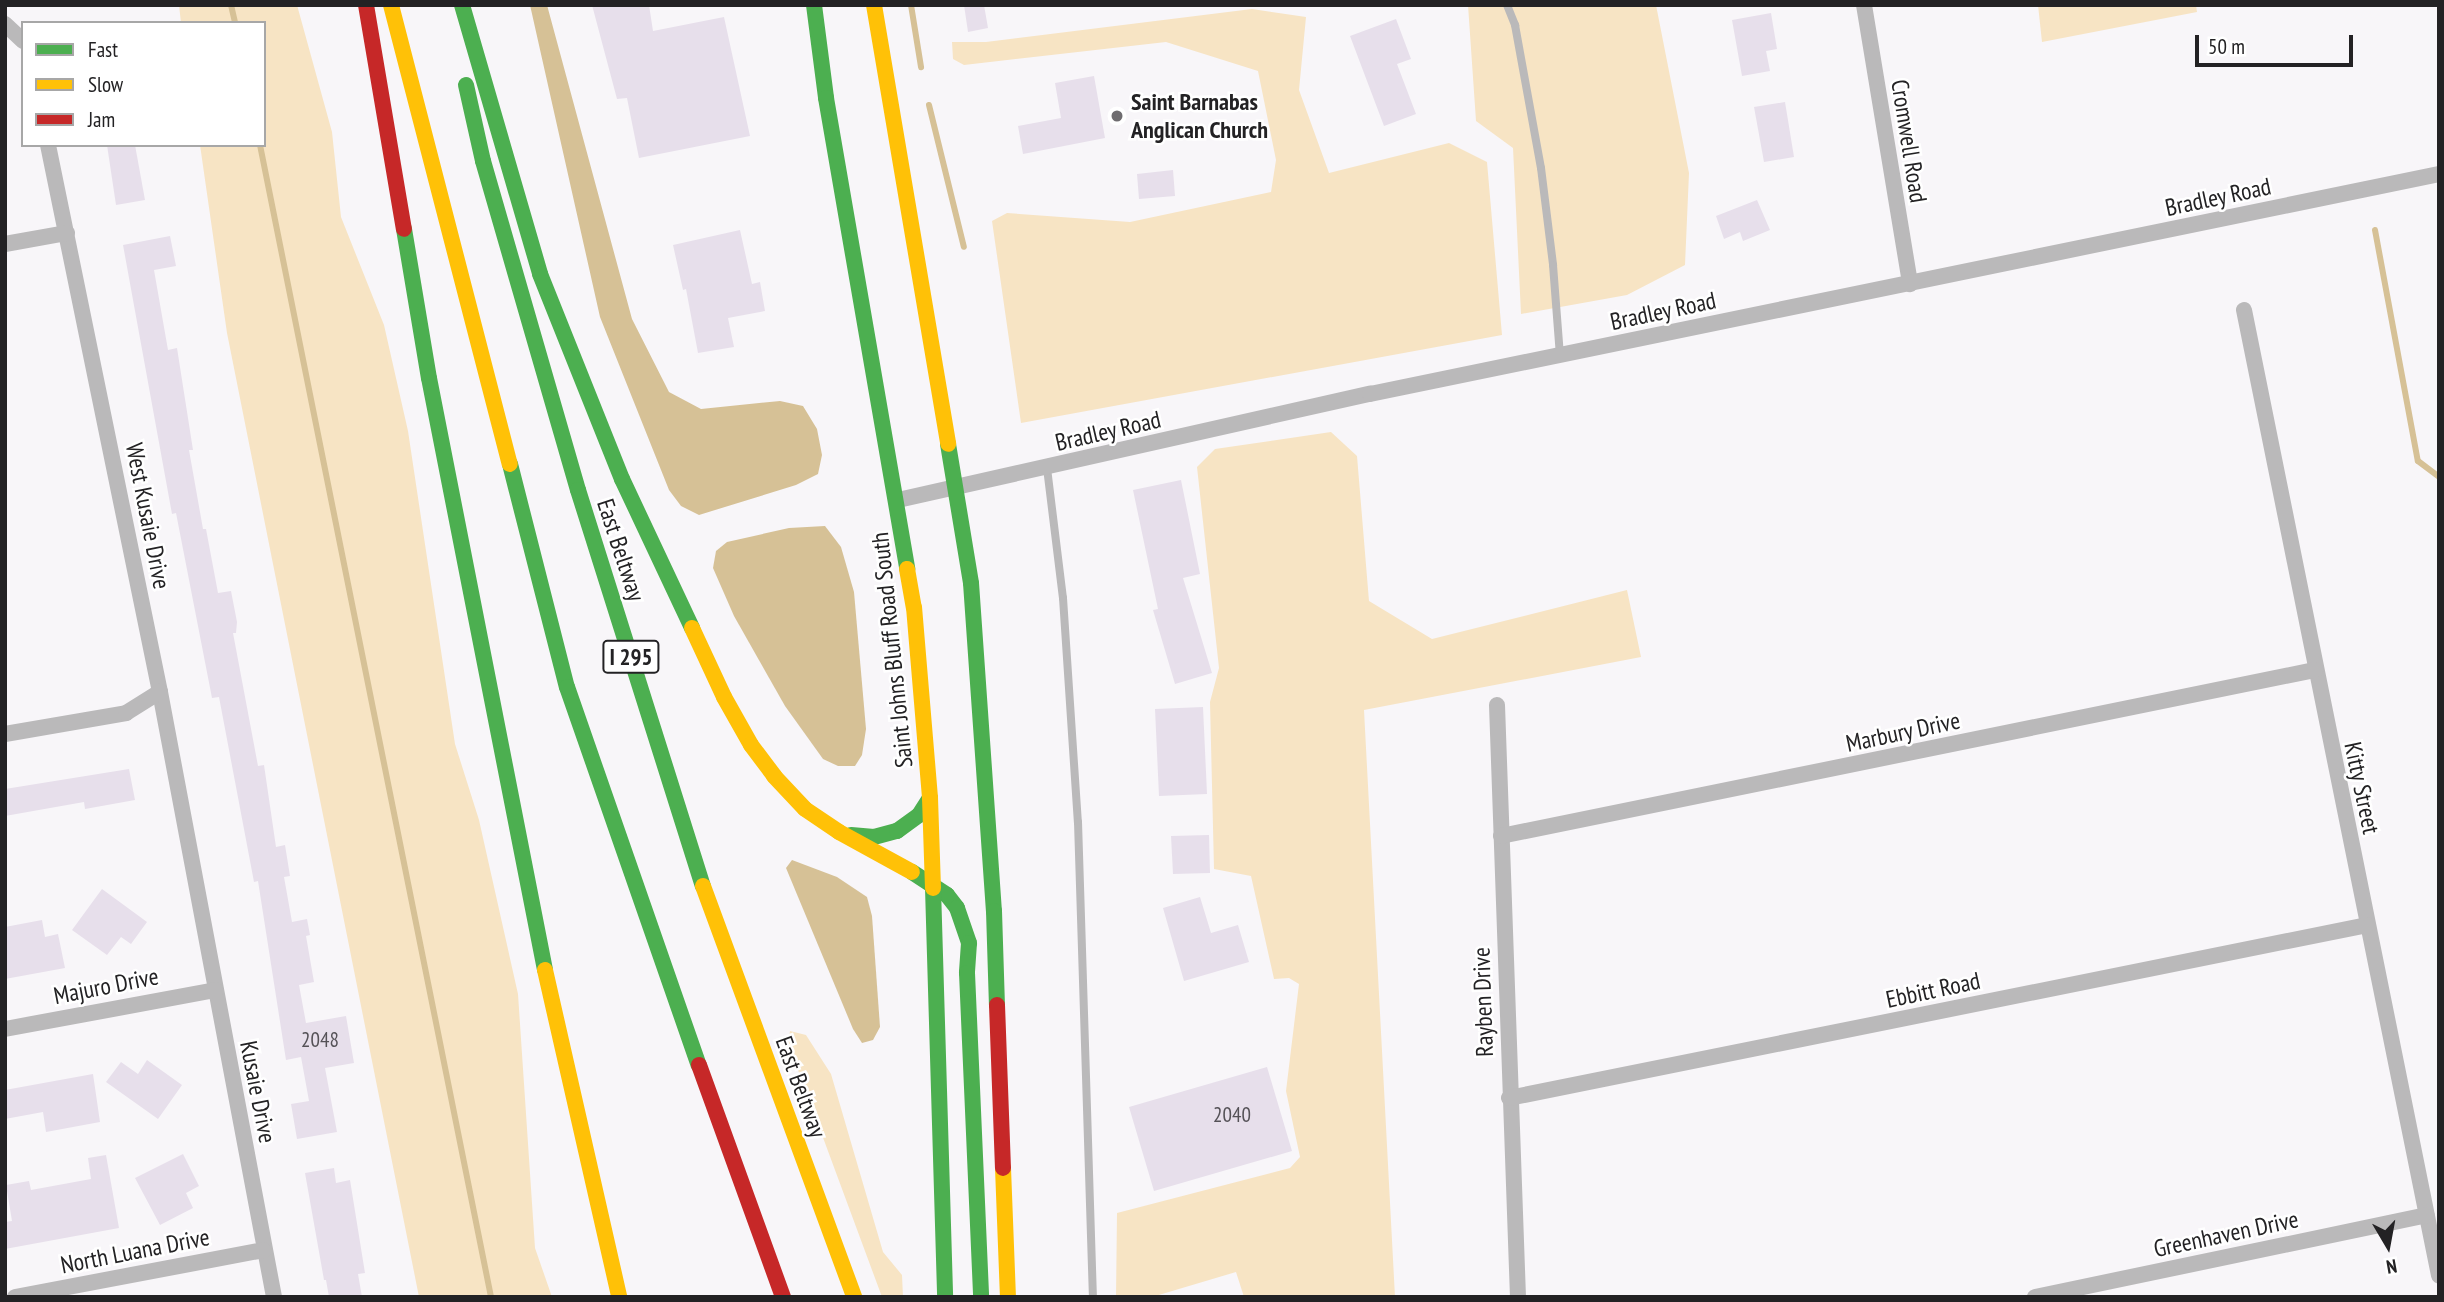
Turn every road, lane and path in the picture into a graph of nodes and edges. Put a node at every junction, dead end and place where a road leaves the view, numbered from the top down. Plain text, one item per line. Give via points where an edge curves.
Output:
1 (366, 5) edge
2 (391, 5) edge
3 (449, 5) edge
4 (462, 5) edge
5 (814, 5) edge
6 (874, 5) edge
7 (1507, 5) edge
8 (1864, 5) edge
9 (5, 24) edge
10 (21, 39) edge
11 (48, 147) edge
12 (2439, 174) edge
13 (67, 233) junction
14 (5, 244) edge
15 (1910, 284) junction
16 (2244, 310) dead end
17 (1560, 356) junction
18 (1047, 468) junction
19 (956, 489) junction
20 (898, 500) junction
21 (2315, 670) junction
22 (160, 692) junction
23 (1497, 705) dead end
24 (5, 734) edge
25 (930, 798) junction
26 (839, 832) junction
27 (1501, 836) junction
28 (931, 884) junction
29 (198, 897) joint
30 (2367, 925) junction
31 (215, 990) junction
32 (5, 1029) edge
33 (1509, 1098) junction
34 (2426, 1215) junction
35 (264, 1250) junction
36 (2439, 1275) edge
37 (15, 1297) edge
38 (274, 1297) edge
39 (620, 1297) edge
40 (783, 1297) edge
41 (854, 1297) edge
42 (945, 1297) edge
43 (981, 1297) edge
44 (1008, 1297) edge
45 (1093, 1297) edge
46 (1518, 1297) edge
47 (2035, 1297) edge

1 - 39 main road via 431,391 530,905
2 - 40 main road, I 295 via 567,687
3 - 41 main road, East Beltway / I 295 via 483,161 578,490 703,887
4 - 26 main road via 540,274 622,479 751,745 805,808
5 - 20 main road, Saint Johns Bluff Road South via 826,98
6 - 19 main road
7 - 17 lane via 1515,25 1541,168
8 - 15 street, Cromwell Road
9 - 10 street
11 - 13 street, West Kusaie Drive
12 - 15 street, Bradley Road
13 - 14 street
13 - 22 street, West Kusaie Drive
15 - 17 street, Bradley Road
16 - 21 street, Kitty Street
17 - 18 street, Bradley Road
18 - 19 street, Bradley Road
18 - 45 lane via 1063,598 1078,822
19 - 20 street, Bradley Road
19 - 44 main road via 971,583 983,714
20 - 25 main road, Saint Johns Bluff Road South via 914,607
21 - 27 street, Marbury Drive
21 - 30 street, Kitty Street
22 - 24 street via 126,713
22 - 29 street, West Kusaie Drive
23 - 27 street, Rayben Drive
25 - 26 main road via 908,824 886,835 859,837
25 - 28 main road, Saint Johns Bluff Road South
26 - 28 main road
27 - 33 street, Rayben Drive
28 - 42 main road, Saint Johns Bluff Road South
28 - 43 main road via 957,908 969,943
29 - 31 street, Kusaie Drive
30 - 33 street, Ebbitt Road
30 - 34 street, Kitty Street
31 - 32 street, Majuro Drive
31 - 35 street, Kusaie Drive
33 - 46 street, Rayben Drive
34 - 36 street, Kitty Street
34 - 47 street, Greenhaven Drive
35 - 37 street, North Luana Drive
35 - 38 street, Kusaie Drive

